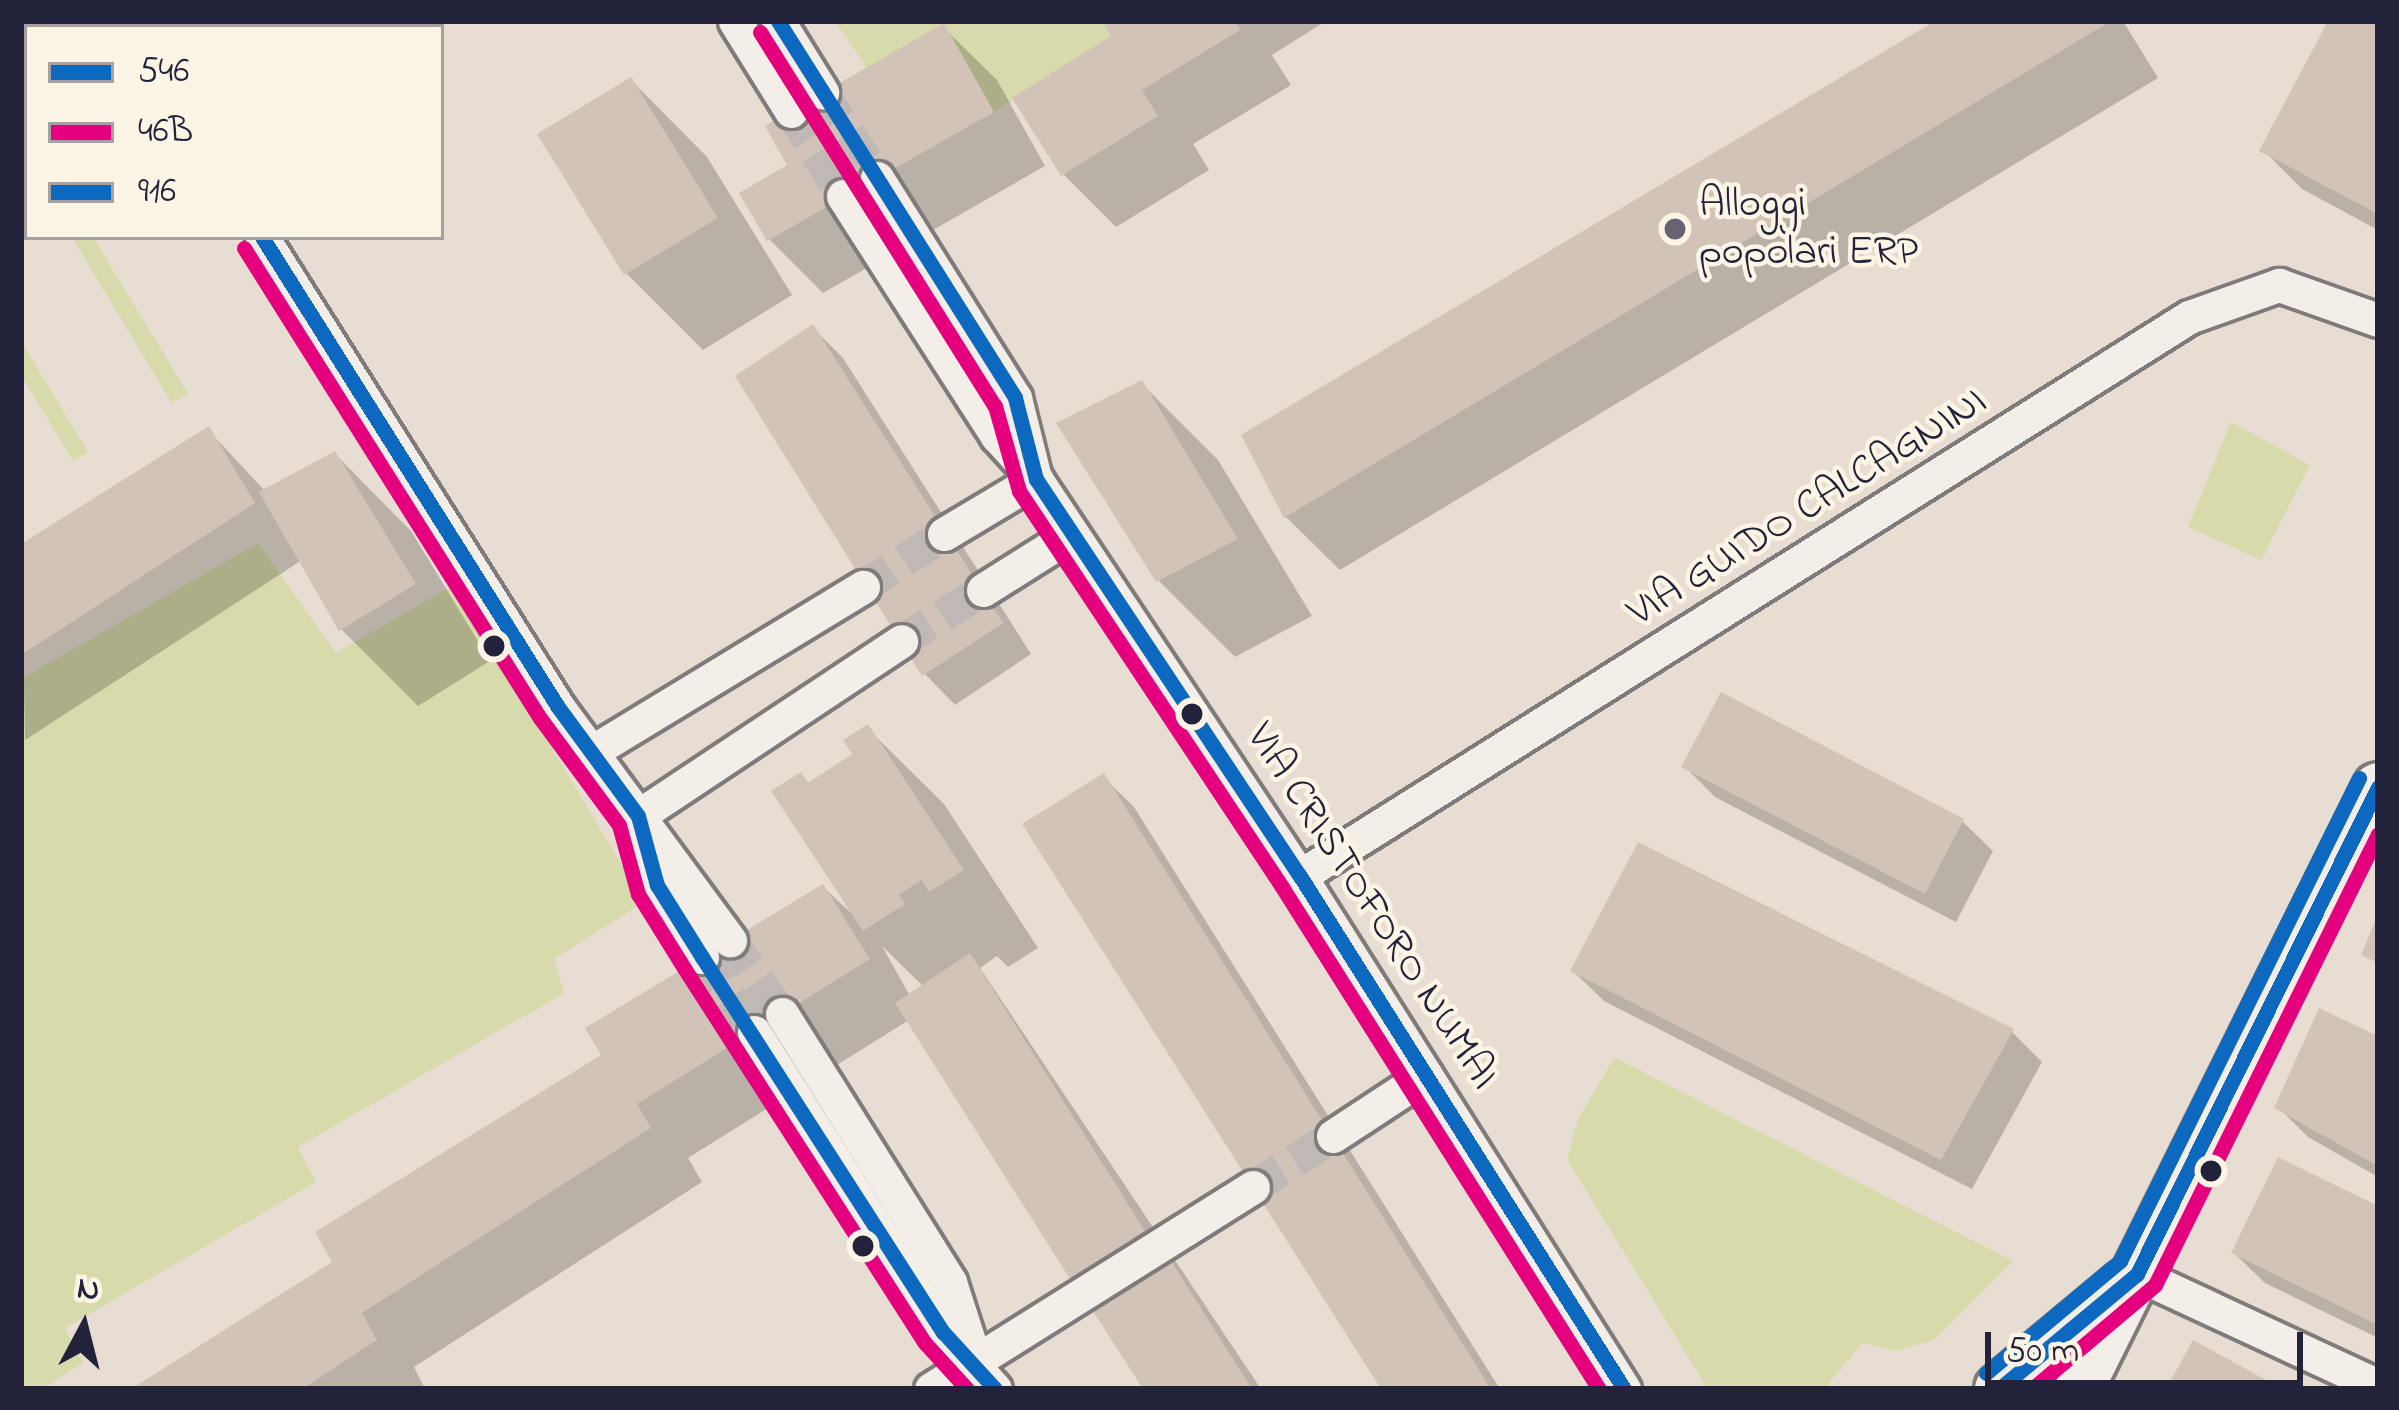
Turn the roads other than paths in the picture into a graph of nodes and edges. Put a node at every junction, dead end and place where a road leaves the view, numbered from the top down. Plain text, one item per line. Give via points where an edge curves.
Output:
1 (734, 21) edge
2 (778, 21) edge
3 (822, 92) tunnel mouth
4 (791, 111) tunnel mouth
5 (877, 178) tunnel mouth
6 (843, 196) tunnel mouth
7 (264, 240) edge
8 (2378, 320) edge
9 (1036, 479) junction
10 (944, 534) tunnel mouth
11 (1072, 534) junction
12 (863, 587) tunnel mouth
13 (983, 590) tunnel mouth
14 (901, 641) tunnel mouth
15 (593, 751) junction
16 (2378, 787) edge
17 (638, 816) junction
18 (1300, 876) junction
19 (716, 948) tunnel mouth
20 (768, 1023) tunnel mouth
21 (1426, 1075) junction
22 (1333, 1136) tunnel mouth
23 (1252, 1187) tunnel mouth
24 (2138, 1274) junction
25 (975, 1360) junction
26 (2378, 1386) edge
27 (931, 1389) edge
28 (995, 1389) edge
29 (1624, 1389) edge
30 (1999, 1389) edge
31 (2079, 1389) edge

1 - 4 street
2 - 3 street
5 - 9 street, VIA CRISTOFORO NUMAI via 1015,398
6 - 9 street, VIA CRISTOFORO NUMAI via 997,436
7 - 15 street
8 - 18 street, VIA GUIDO CALCAGNINI via 2279,285 2189,317
9 - 10 street
9 - 11 street, VIA CRISTOFORO NUMAI
11 - 13 street
11 - 18 street, VIA CRISTOFORO NUMAI
12 - 15 street
14 - 17 street
15 - 17 street
16 - 24 main road
17 - 19 street
18 - 21 street, VIA CRISTOFORO NUMAI
20 - 25 street via 943,1332
21 - 22 street
21 - 29 street, VIA CRISTOFORO NUMAI
23 - 25 street
24 - 26 street
24 - 30 main road
24 - 31 main road
25 - 27 street
25 - 28 street

